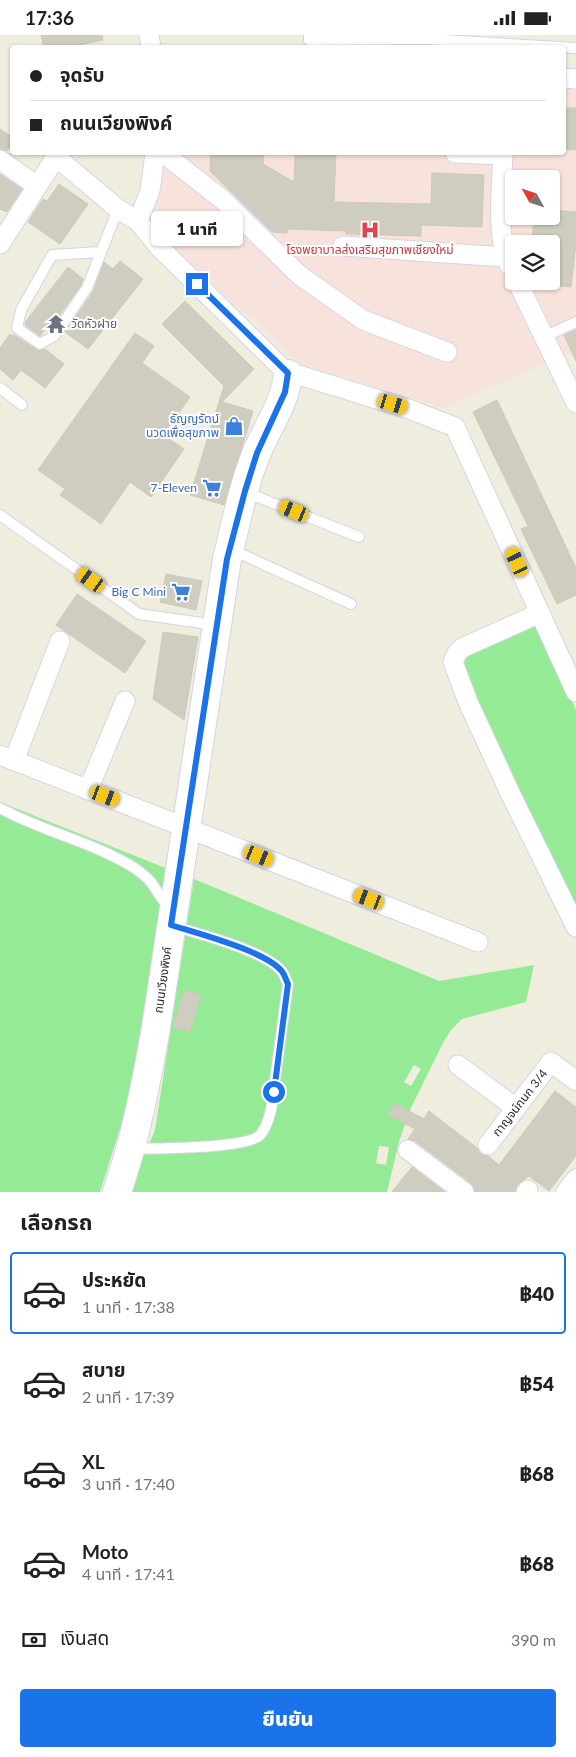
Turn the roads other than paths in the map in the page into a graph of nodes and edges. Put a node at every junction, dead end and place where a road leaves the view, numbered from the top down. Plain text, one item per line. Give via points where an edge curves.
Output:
1 (309, 35) edge
2 (526, 45) edge
3 (154, 155) edge
4 (166, 155) edge
5 (503, 155) edge
6 (0, 160) edge
7 (37, 186) junction
8 (118, 209) junction
9 (138, 221) junction
10 (0, 244) edge
11 (343, 246) dead end
12 (100, 252) junction
13 (505, 257) joint
14 (521, 290) edge
15 (576, 321) edge
16 (544, 337) junction
17 (447, 352) dead end
18 (288, 373) junction
19 (0, 388) edge
20 (576, 403) edge
21 (22, 405) dead end
22 (245, 491) junction
23 (0, 515) edge
24 (359, 537) dead end
25 (229, 549) junction
26 (351, 604) dead end
27 (540, 613) junction
28 (217, 625) junction
29 (60, 641) dead end
30 (576, 692) edge
31 (125, 701) dead end
32 (7, 758) edge
33 (88, 790) junction
34 (0, 808) edge
35 (186, 827) junction
36 (173, 915) junction
37 (576, 927) edge
38 (478, 942) dead end
39 (458, 1065) dead end
40 (576, 1081) edge
41 (516, 1108) junction
42 (488, 1145) dead end
43 (131, 1149) junction
44 (408, 1150) dead end
45 (576, 1179) edge
46 (117, 1192) edge
47 (464, 1192) edge
48 (566, 1192) edge

1 - 2 lane via 309,40 427,39
3 - 9 street via 150,191
4 - 17 street via 223,200 298,275 363,320
5 - 13 street via 501,237
6 - 7 street
7 - 8 street via 56,157
7 - 10 street
8 - 9 street
8 - 12 lane
9 - 18 street via 160,248
11 - 13 street
12 - 12 lane via 52,255 21,311 17,328 40,344 54,336 87,288
14 - 16 street
15 - 16 lane
16 - 20 street
18 - 22 street, ถนนเวียงพิงค์ via 285,392 257,453
18 - 27 street via 408,409 455,427
19 - 21 lane
22 - 24 lane
22 - 25 street, ถนนเวียงพิงค์
23 - 28 lane via 139,614
25 - 26 lane
25 - 28 street, ถนนเวียงพิงค์
27 - 30 street
27 - 37 street via 462,648 453,662 491,753
28 - 35 street, ถนนเวียงพิงค์
29 - 32 street
31 - 33 street
32 - 33 street
33 - 35 street
34 - 36 lane via 128,865 147,879
35 - 36 street, ถนนเวียงพิงค์
35 - 38 street
36 - 43 street, ถนนเวียงพิงค์ via 155,1034
36 - 43 lane via 269,961 283,972 288,984 271,1111 260,1136 250,1140 232,1144
39 - 41 street
40 - 41 street, กาญจน์กนก 3/4 via 551,1062
41 - 42 street, กาญจน์กนก 3/4
43 - 46 street, ถนนเวียงพิงค์
44 - 47 street
45 - 48 street

